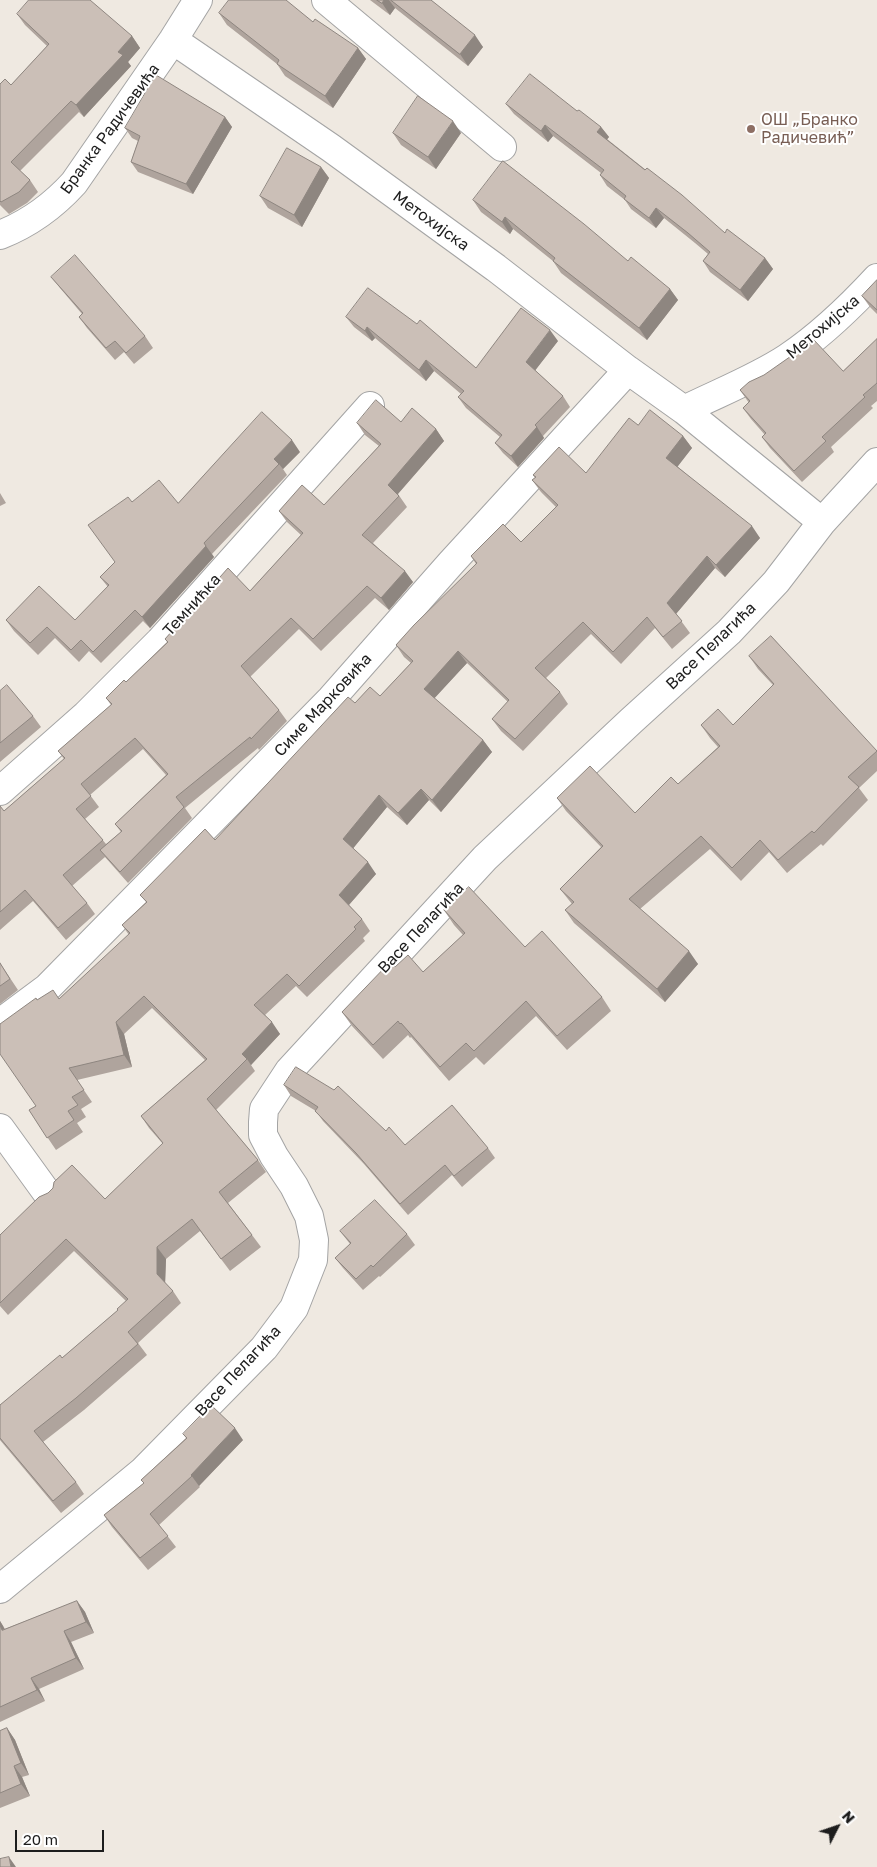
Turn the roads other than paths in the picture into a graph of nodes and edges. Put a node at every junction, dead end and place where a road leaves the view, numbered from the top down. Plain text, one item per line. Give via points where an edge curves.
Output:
1 (198, 0) edge
2 (326, 0) edge
3 (173, 40) junction
4 (502, 147) dead end
5 (0, 235) edge
6 (877, 278) edge
7 (628, 370) junction
8 (370, 406) edge
9 (684, 410) junction
10 (877, 462) edge
11 (822, 522) junction
12 (0, 791) edge
13 (0, 1023) edge
14 (0, 1128) edge
15 (47, 1193) edge
16 (0, 1589) edge

1 - 3 street, Бранка Радичевића
2 - 4 street
3 - 5 street, Бранка Радичевића via 74,183 40,213
3 - 7 street, Метохијска via 489,262
6 - 9 street, Метохијска via 788,357
7 - 9 street, Метохијска
7 - 13 street, Симе Марковића via 331,699 47,988
8 - 12 street, Темнићка via 160,641 86,715
9 - 11 street, Метохијска
10 - 11 street, Васе Пелагића
11 - 16 street, Васе Пелагића via 776,582 729,632 485,858 289,1071 264,1109 263,1122 264,1135 274,1156 309,1216 314,1240 312,1260 294,1308 264,1348 143,1471
14 - 15 street

